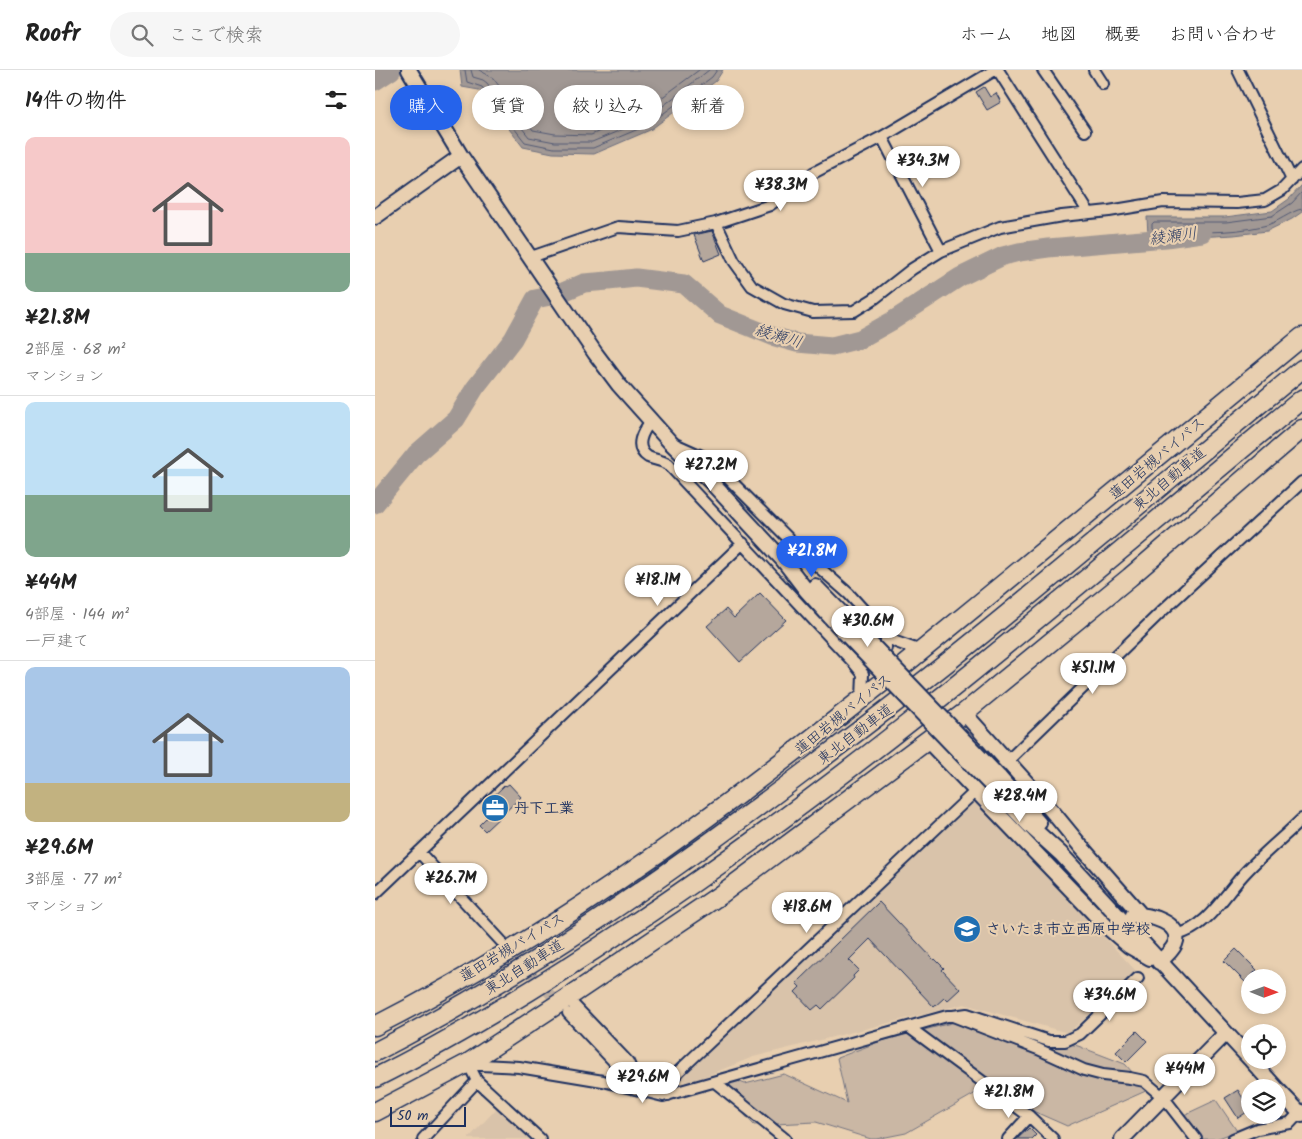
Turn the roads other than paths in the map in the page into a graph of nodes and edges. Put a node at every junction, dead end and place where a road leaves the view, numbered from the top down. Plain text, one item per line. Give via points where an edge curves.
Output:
1 (409, 70) edge
2 (996, 70) edge
3 (1043, 70) edge
4 (1094, 70) edge
5 (1238, 70) edge
6 (1103, 84) dead end
7 (1085, 131) dead end
8 (882, 137) junction
9 (461, 156) junction
10 (1302, 169) edge
11 (1292, 180) junction
12 (1089, 213) junction
13 (375, 217) edge
14 (716, 223) junction
15 (941, 251) junction
16 (531, 257) junction
17 (1302, 338) edge
18 (1302, 370) edge
19 (1302, 399) edge
20 (651, 421) junction
21 (1302, 430) edge
22 (670, 442) junction
23 (1302, 482) edge
24 (743, 544) junction
25 (886, 635) junction
26 (921, 651) junction
27 (855, 663) junction
28 (862, 699) junction
29 (964, 713) junction
30 (928, 741) junction
31 (1007, 761) junction
32 (976, 790) junction
33 (1302, 819) edge
34 (419, 852) junction
35 (375, 894) edge
36 (1141, 914) junction
37 (1119, 918) junction
38 (1176, 935) junction
39 (501, 940) tunnel mouth
40 (1159, 962) junction
41 (1138, 978) dead end
42 (567, 1005) junction
43 (953, 1016) junction
44 (375, 1026) edge
45 (910, 1028) junction
46 (1226, 1033) junction
47 (1241, 1050) edge
48 (375, 1052) edge
49 (468, 1063) junction
50 (1259, 1069) edge
51 (375, 1078) edge
52 (1268, 1079) edge
53 (477, 1081) junction
54 (715, 1082) junction
55 (619, 1085) junction
56 (635, 1089) junction
57 (668, 1095) junction
58 (1286, 1097) edge
59 (1164, 1098) junction
60 (375, 1112) edge
61 (1301, 1113) edge
62 (1029, 1116) junction
63 (423, 1139) edge
64 (540, 1139) edge
65 (785, 1139) edge
66 (1008, 1139) edge
67 (1053, 1139) edge
68 (1122, 1139) edge
69 (1195, 1139) edge
70 (1233, 1139) edge

1 - 9 street
2 - 8 street
2 - 12 street
3 - 7 street
4 - 6 street
5 - 11 street
8 - 14 street via 813,174 770,204
8 - 15 street
9 - 13 street
9 - 16 street
10 - 11 street
11 - 12 street via 1265,200 1163,202
12 - 15 street via 999,227
14 - 15 street via 752,286 784,304 813,312 854,311
14 - 16 street via 678,231 618,227
16 - 20 street via 619,384
17 - 26 highway, 蓮田岩槻バイパス
18 - 48 highway, 東北自動車道 via 950,661 762,805 583,930 491,988
19 - 51 highway, 東北自動車道 via 967,676 733,856 570,966 483,1019
20 - 22 street
20 - 24 street via 640,441 643,452 667,464
21 - 29 highway
22 - 25 street via 715,465 849,594
22 - 37 street, bridge via 783,560 814,585 846,626 995,781 1035,818 1061,854
23 - 31 street
24 - 27 street
24 - 34 street
25 - 26 street via 895,642
25 - 27 street via 886,648 869,664
26 - 28 highway, 蓮田岩槻バイパス
27 - 28 street via 863,674
28 - 44 highway, 蓮田岩槻バイパス via 711,816 621,879 499,957
29 - 30 highway
29 - 31 street
30 - 32 street
30 - 42 highway
31 - 32 street
31 - 36 street
32 - 40 street via 1106,926 1129,946
32 - 57 street via 679,1071 671,1080
33 - 38 street via 1244,874 1204,921
34 - 35 street
34 - 39 street
36 - 37 street
36 - 38 street via 1159,919
37 - 40 street
38 - 40 street via 1175,944
40 - 46 street
41 - 43 street via 1080,1034 1065,1041 1049,1041 967,1014
42 - 49 highway
42 - 55 street via 620,1068
42 - 56 street via 628,1062
43 - 45 street
43 - 59 street via 1085,1070 1144,1081
45 - 54 street
45 - 62 street
46 - 47 street
46 - 59 street
49 - 53 street
49 - 55 street via 519,1067
49 - 60 highway
50 - 52 street
53 - 63 street
53 - 64 street
54 - 57 street
54 - 65 street
55 - 56 street
56 - 57 street
58 - 61 street
59 - 68 street
59 - 69 street
61 - 70 street via 1290,1122 1257,1129
62 - 66 street
62 - 67 street

